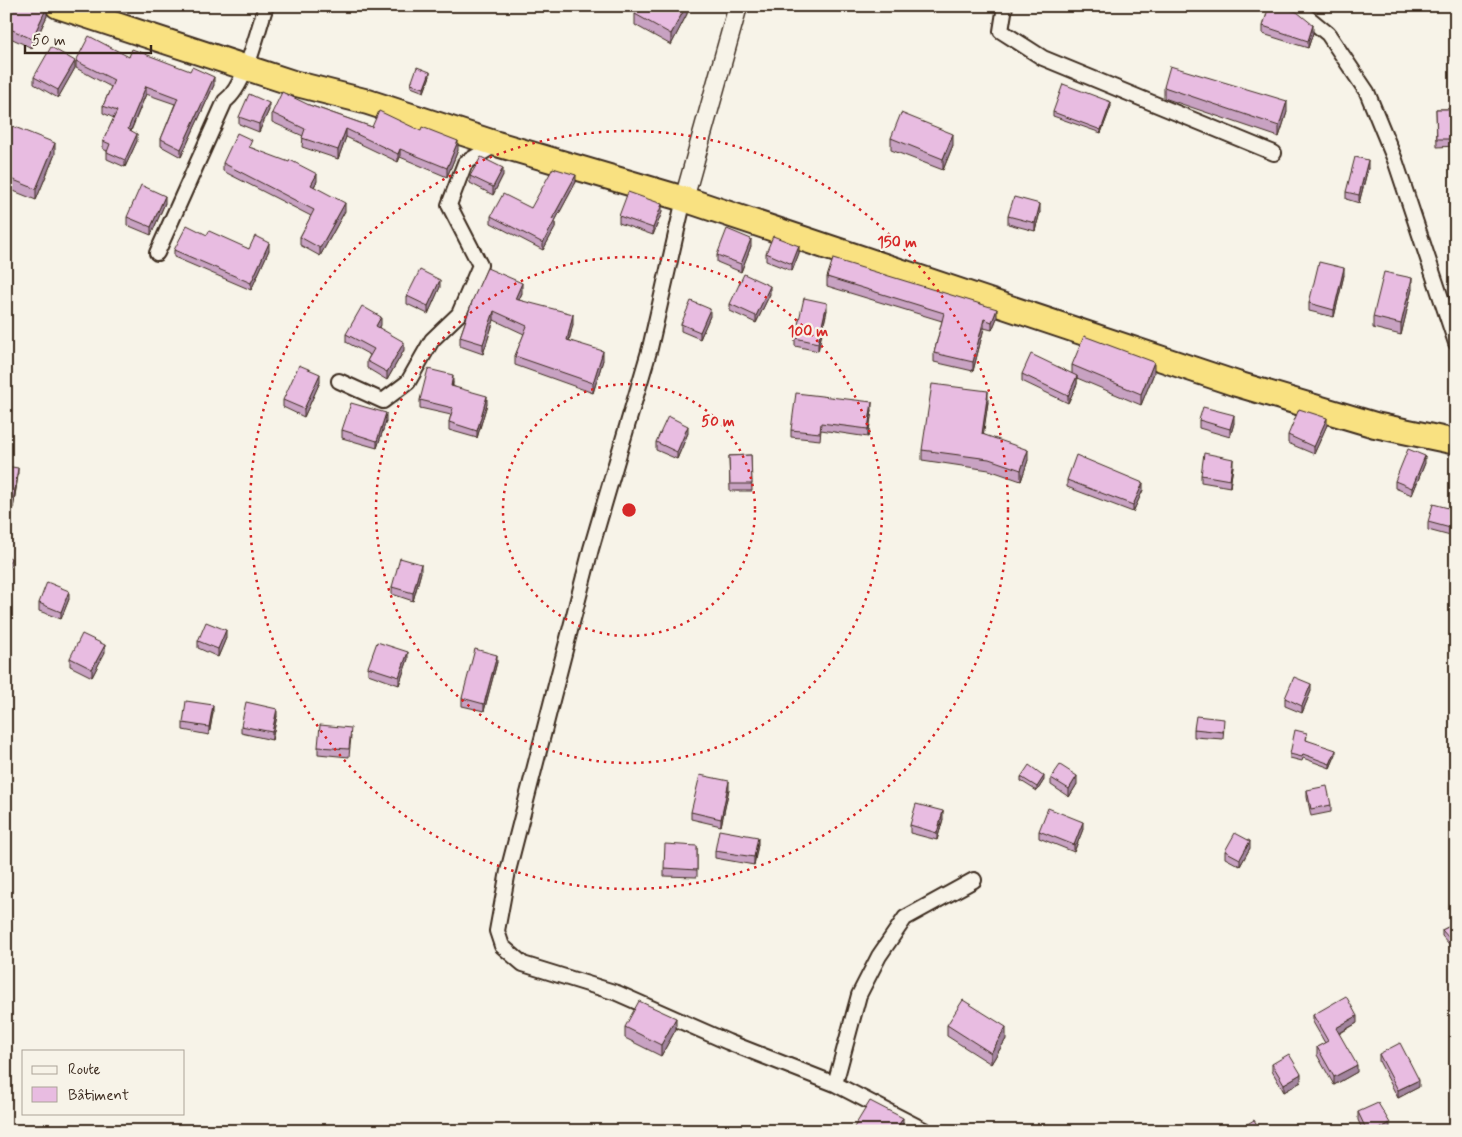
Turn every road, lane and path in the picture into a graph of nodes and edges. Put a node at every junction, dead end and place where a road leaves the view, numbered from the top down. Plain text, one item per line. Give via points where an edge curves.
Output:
1 (58, 6) edge
2 (266, 6) edge
3 (738, 6) edge
4 (1006, 6) edge
5 (1294, 6) edge
6 (246, 67) junction
7 (496, 144) junction
8 (1274, 152) dead end
9 (684, 199) junction
10 (157, 253) dead end
11 (1456, 343) edge
12 (339, 381) dead end
13 (1456, 442) edge
14 (974, 880) dead end
15 (835, 1084) junction
16 (926, 1131) edge

1 - 6 highway
2 - 6 street
3 - 9 street
4 - 8 street via 1002,31 1043,58
5 - 11 street via 1328,34 1367,92 1395,160
6 - 7 highway via 292,84 368,102
6 - 10 street via 233,96 225,101
7 - 9 highway
7 - 12 street via 465,163 449,205 480,265 459,314 432,340 408,382 383,401
9 - 13 highway via 1237,384 1375,425
9 - 15 street via 650,348 591,549 510,861 497,931 502,946 523,964 617,994
14 - 15 street via 905,918 859,995
15 - 16 street

